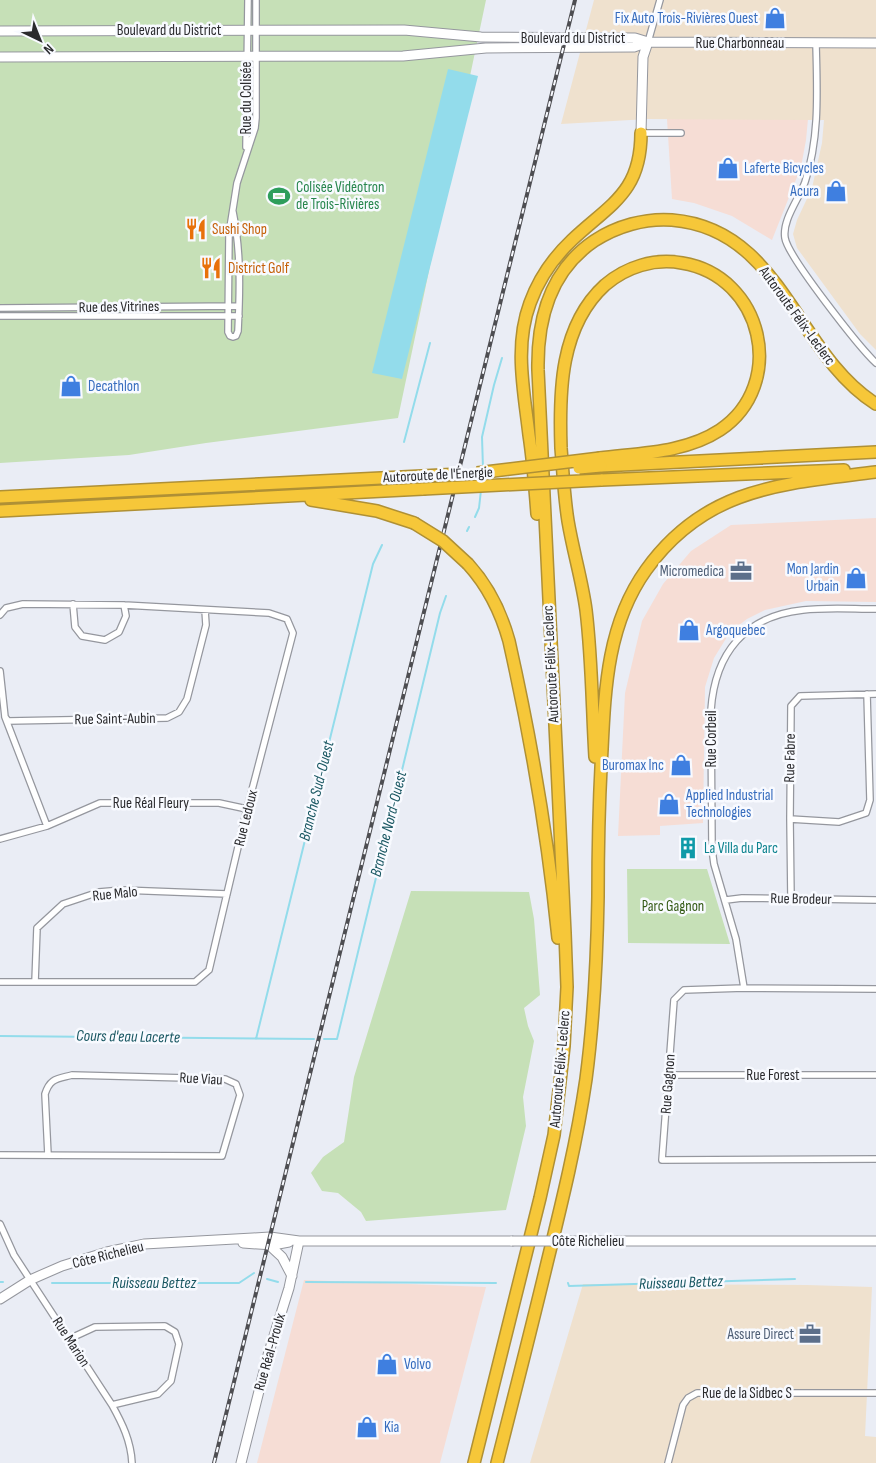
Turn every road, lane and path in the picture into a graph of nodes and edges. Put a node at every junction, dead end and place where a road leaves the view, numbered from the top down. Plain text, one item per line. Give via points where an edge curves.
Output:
1 (248, 0) edge
2 (256, 0) edge
3 (660, 0) edge
4 (252, 30) junction
5 (0, 31) edge
6 (648, 42) junction
7 (816, 43) junction
8 (876, 43) edge
9 (246, 56) junction
10 (256, 56) junction
11 (0, 57) edge
12 (641, 133) junction
13 (681, 133) dead end
14 (246, 154) junction
15 (233, 212) junction
16 (228, 306) junction
17 (238, 306) junction
18 (0, 308) edge
19 (228, 315) junction
20 (0, 316) edge
21 (238, 316) junction
22 (876, 363) edge
23 (876, 404) edge
24 (876, 452) edge
25 (600, 462) junction
26 (876, 468) edge
27 (876, 472) edge
28 (290, 496) junction
29 (0, 498) edge
30 (0, 511) edge
31 (74, 604) junction
32 (124, 605) junction
33 (876, 609) edge
34 (205, 610) junction
35 (0, 614) edge
36 (0, 671) edge
37 (867, 694) junction
38 (876, 694) edge
39 (553, 698) junction
40 (5, 717) junction
41 (247, 810) junction
42 (598, 816) junction
43 (790, 818) junction
44 (47, 826) junction
45 (0, 839) edge
46 (228, 894) junction
47 (791, 899) junction
48 (726, 900) junction
49 (876, 900) edge
50 (0, 982) edge
51 (35, 982) junction
52 (744, 988) junction
53 (876, 989) edge
54 (566, 1010) junction
55 (670, 1075) junction
56 (876, 1075) edge
57 (0, 1155) edge
58 (48, 1155) junction
59 (876, 1159) edge
60 (0, 1224) edge
61 (2, 1236) edge
62 (299, 1240) junction
63 (225, 1241) junction
64 (876, 1241) edge
65 (268, 1244) junction
66 (292, 1276) junction
67 (30, 1280) junction
68 (0, 1299) edge
69 (69, 1340) junction
70 (876, 1393) edge
71 (112, 1405) junction
72 (132, 1463) edge
73 (241, 1463) edge
74 (474, 1463) edge
75 (497, 1463) edge
76 (668, 1463) edge

1 - 4 street
2 - 4 street
3 - 6 street
4 - 5 street, Boulevard du District
4 - 6 street, Boulevard du District via 413,30 481,38 635,38
4 - 9 street, Rue du Colisée
4 - 10 street, Rue du Colisée
6 - 7 street, Rue Charbonneau
6 - 10 street, Boulevard du District via 637,47 486,48 412,56
6 - 12 street via 643,57
7 - 8 street, Rue Charbonneau
7 - 22 street via 817,120 814,145 806,180 786,225 785,240 858,345
9 - 10 street, Boulevard du District
9 - 11 street, Boulevard du District
9 - 14 street, Rue du Colisée
10 - 14 street, Rue du Colisée via 256,121
12 - 13 street
12 - 39 highway via 640,159 631,182 616,202 573,238 549,265 531,298 522,332 522,376
14 - 15 street, Rue du Colisée via 236,186
15 - 16 street, Rue du Colisée via 229,234
15 - 17 street, Rue du Colisée via 238,234
16 - 17 street, Rue des Vitrines
16 - 18 street, Rue des Vitrines
16 - 19 street, Rue du Colisée
17 - 21 street, Rue du Colisée
19 - 20 street, Rue des Vitrines
19 - 21 street, Rue des Vitrines
19 - 21 street, Rue du Colisée via 228,333 233,337 238,333
23 - 39 highway, Autoroute Félix-Leclerc via 855,389 835,368 758,261 720,233 680,221 645,221 609,232 577,254 560,274 548,297 538,347
24 - 25 highway
25 - 29 highway, Autoroute de l'Énergie, bridge via 477,473
25 - 42 highway via 697,442 725,426 745,404 759,368 758,337 744,302 714,274 693,265 669,262 649,263 623,273 602,288 588,304 575,327 565,361 561,404 563,478 586,614
26 - 28 highway, Autoroute de l'Énergie, bridge
27 - 42 highway, Autoroute Félix-Leclerc via 784,484 734,499 687,526 651,563 623,610 610,652 603,713
28 - 30 highway, Autoroute de l'Énergie
28 - 54 highway, bridge via 377,511 414,523 443,541 468,564 496,604 511,649 545,832
31 - 32 street, Rue Ledoux
31 - 32 street via 76,627 82,636 105,640 119,632 126,616
31 - 35 street, Rue Ledoux via 23,604 6,608
32 - 34 street, Rue Ledoux
33 - 48 street, Rue Corbeil via 807,610 782,614 746,630 724,657 713,692 711,752 712,849
34 - 40 street, Rue Saint-Aubin via 206,625 187,699 179,712 167,718 8,721
34 - 41 street, Rue Ledoux via 268,613 287,619 293,633
36 - 40 street
37 - 38 street, Rue Fabre
37 - 43 street, Rue Fabre via 800,696 791,706
37 - 43 street via 870,800 866,813 839,822
39 - 54 highway, Autoroute Félix-Leclerc via 565,924
40 - 44 street
41 - 44 street, Rue Réal Fleury via 219,803 100,803
41 - 46 street, Rue Ledoux
42 - 75 highway, Autoroute Félix-Leclerc via 596,962 583,1097 564,1194
43 - 47 street, Rue Fabre
44 - 45 street, Rue Réal Fleury
46 - 51 street, Rue Malo via 122,890 99,892 63,904 37,928
46 - 51 street, Rue Ledoux via 209,970 195,982
47 - 48 street, Rue Brodeur
47 - 49 street, Rue Brodeur
48 - 52 street, Rue Corbeil
50 - 51 street, Rue Ledoux
52 - 53 street, Rue Gagnon
52 - 55 street, Rue Gagnon via 684,990 674,1000
54 - 74 highway, Autoroute Félix-Leclerc via 562,1080 550,1158
55 - 56 street, Rue Forest
55 - 59 street, Rue Gagnon via 662,1160
57 - 58 street, Rue Viau
58 - 58 street, Rue Viau via 45,1094 48,1084 55,1079 72,1076 225,1079 236,1084 240,1095 222,1156
60 - 61 street, Rue Marion
61 - 67 street, Rue Marion
62 - 63 street, Côte Richelieu via 270,1237
62 - 64 street, Côte Richelieu, bridge
62 - 65 street, Côte Richelieu
62 - 66 street, Rue Réal-Proulx
63 - 65 street, Côte Richelieu
63 - 67 street, Côte Richelieu via 126,1248 62,1266
65 - 66 street via 282,1258
66 - 73 street, Rue Réal-Proulx
67 - 68 street, Côte Richelieu
67 - 69 street, Rue Marion
69 - 71 street, Rue Marion
69 - 71 street via 95,1327 165,1326 175,1332 179,1344 171,1381 158,1394
70 - 76 street, Rue de la Sidbec S via 697,1393 683,1404
71 - 72 street, Rue Marion via 123,1425

